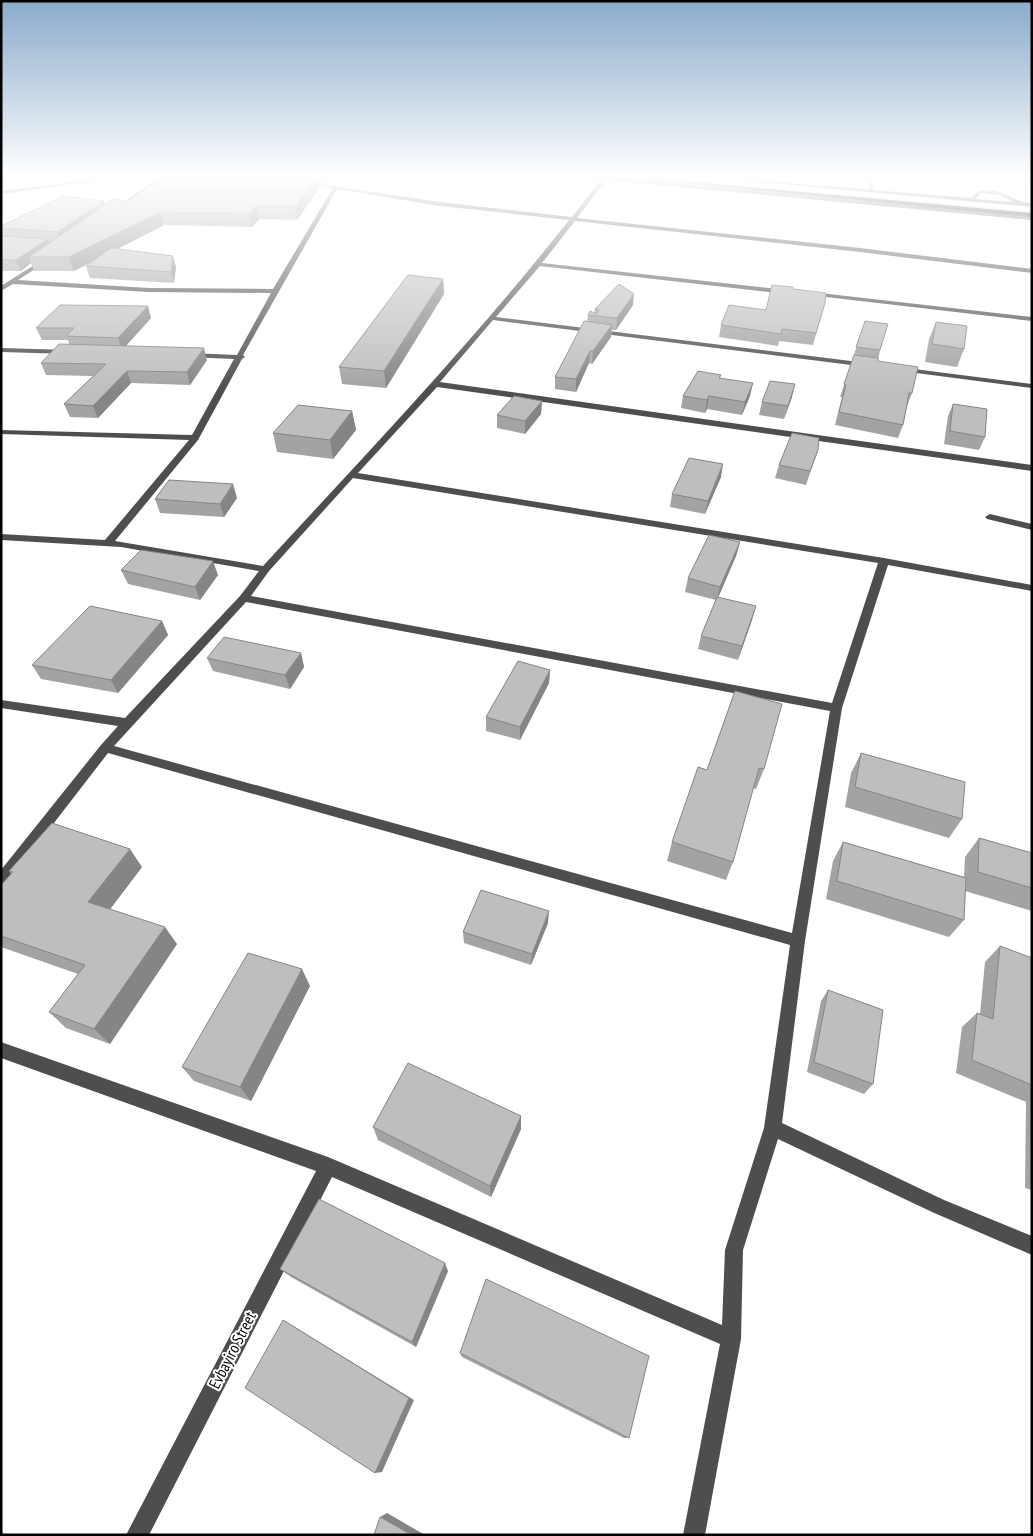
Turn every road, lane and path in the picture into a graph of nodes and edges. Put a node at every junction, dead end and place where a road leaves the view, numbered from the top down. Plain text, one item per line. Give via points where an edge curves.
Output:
1 (299, 249) edge
2 (550, 249) edge
3 (848, 249) edge
4 (56, 252) edge
5 (538, 264) junction
6 (1032, 271) edge
7 (13, 282) junction
8 (1, 289) edge
9 (274, 291) junction
10 (795, 293) edge
11 (805, 294) edge
12 (492, 318) junction
13 (1032, 319) edge
14 (1, 350) edge
15 (81, 352) edge
16 (181, 355) edge
17 (240, 357) junction
18 (875, 366) edge
19 (894, 368) edge
20 (435, 384) junction
21 (1032, 386) edge
22 (1, 432) edge
23 (195, 438) junction
24 (1032, 468) edge
25 (351, 474) junction
26 (990, 517) dead end
27 (1032, 527) edge
28 (1, 538) edge
29 (108, 543) junction
30 (884, 560) junction
31 (265, 569) junction
32 (1032, 588) edge
33 (244, 598) junction
34 (1, 704) edge
35 (836, 708) junction
36 (128, 723) junction
37 (105, 748) junction
38 (1, 881) edge
39 (798, 941) junction
40 (1, 1050) edge
41 (773, 1128) junction
42 (328, 1166) junction
43 (1032, 1246) edge
44 (731, 1339) junction
45 (137, 1535) edge
46 (694, 1535) edge

1 - 9 street
2 - 5 street
3 - 6 street
4 - 7 street
5 - 10 street
5 - 12 street
7 - 8 street
7 - 9 street via 149,290
9 - 17 street
11 - 13 street
12 - 18 street
12 - 20 street
14 - 15 street
16 - 17 street
17 - 23 street
19 - 21 street
20 - 24 street
20 - 25 street
22 - 23 street
23 - 29 street
25 - 30 street
25 - 31 street
26 - 27 street
28 - 29 street
29 - 31 street
30 - 32 street
30 - 35 street
31 - 33 street
33 - 35 street
33 - 36 street
34 - 36 street
35 - 39 street
36 - 37 street
37 - 38 street
37 - 39 street
39 - 41 street
40 - 42 street
41 - 43 street via 938,1206
41 - 44 street via 734,1250
42 - 44 street
42 - 45 street, Evbayiro Street
44 - 46 street

